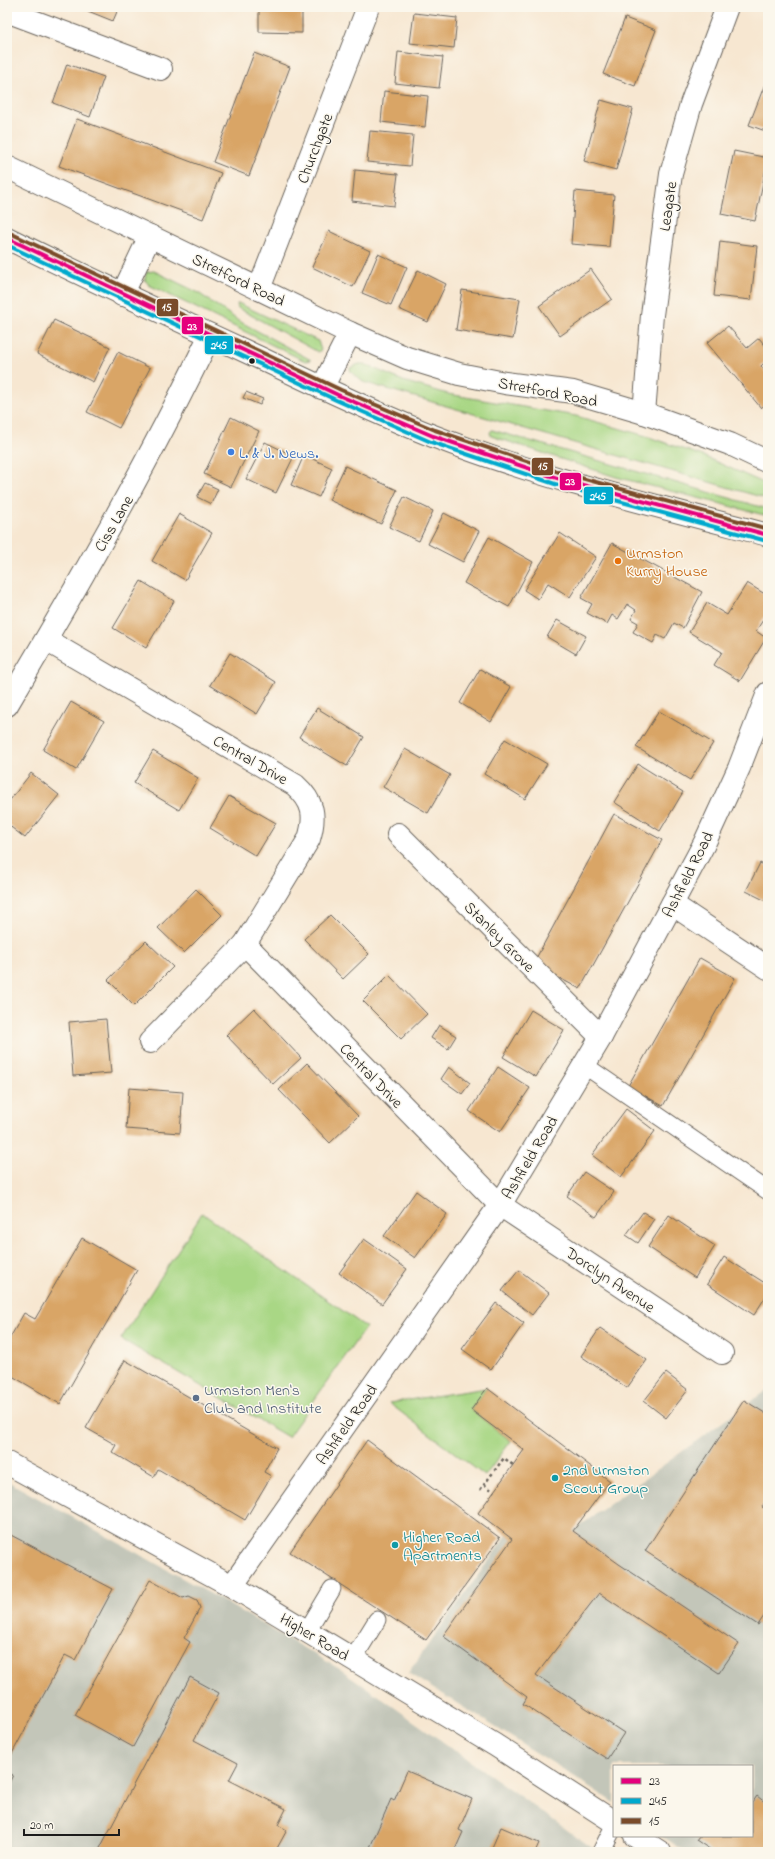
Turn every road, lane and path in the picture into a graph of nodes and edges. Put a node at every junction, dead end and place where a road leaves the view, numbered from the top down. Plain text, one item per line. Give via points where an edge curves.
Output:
1 (368, 7) edge
2 (727, 7) edge
3 (9, 12) edge
4 (161, 69) dead end
5 (7, 167) edge
6 (150, 236) junction
7 (7, 238) edge
8 (259, 289) junction
9 (122, 295) junction
10 (350, 332) junction
11 (210, 335) junction
12 (322, 388) junction
13 (644, 414) junction
14 (768, 462) edge
15 (768, 535) edge
16 (46, 640) junction
17 (768, 693) edge
18 (7, 705) edge
19 (398, 834) dead end
20 (672, 904) junction
21 (245, 944) junction
22 (768, 968) edge
23 (601, 1037) junction
24 (150, 1042) dead end
25 (584, 1065) junction
26 (768, 1191) edge
27 (500, 1205) junction
28 (722, 1353) dead end
29 (7, 1463) edge
30 (513, 1465) dead end
31 (484, 1484) junction
32 (480, 1490) dead end
33 (494, 1492) dead end
34 (232, 1586) junction
35 (332, 1589) dead end
36 (377, 1620) dead end
37 (307, 1631) junction
38 (354, 1659) junction
39 (613, 1821) edge
40 (613, 1828) edge
41 (637, 1837) edge
42 (601, 1852) edge
43 (660, 1852) edge

1 - 8 street, Churchgate
2 - 13 street, Leagate via 691,104 671,174 652,314
3 - 4 street
5 - 6 street, Stretford Road
6 - 8 street, Stretford Road
6 - 9 street
7 - 9 street
8 - 10 street, Stretford Road
9 - 11 street
10 - 12 street
10 - 13 street, Stretford Road via 407,358 459,374 573,392
11 - 12 street
11 - 16 street, Ciss Lane via 144,467
12 - 15 street via 433,436 536,471
13 - 14 street, Stretford Road via 730,444
16 - 18 street, Ciss Lane
16 - 21 street, Central Drive via 295,785 306,795 312,809 314,824 309,839
17 - 20 street, Ashfield Road via 736,775
19 - 23 street, Stanley Grove
20 - 22 street
20 - 23 street, Ashfield Road
21 - 24 street, Central Drive
21 - 27 street, Central Drive
23 - 25 street, Ashfield Road
25 - 26 lane
25 - 27 street, Ashfield Road
27 - 28 street, Dorclyn Avenue
27 - 34 street, Ashfield Road
29 - 34 street, Higher Road
30 - 31 path via 504,1458
31 - 32 path
31 - 33 path
34 - 37 street, Higher Road
35 - 37 lane
36 - 38 lane
37 - 38 street, Higher Road
38 - 39 street, Higher Road via 495,1745
40 - 42 lane
41 - 43 street

